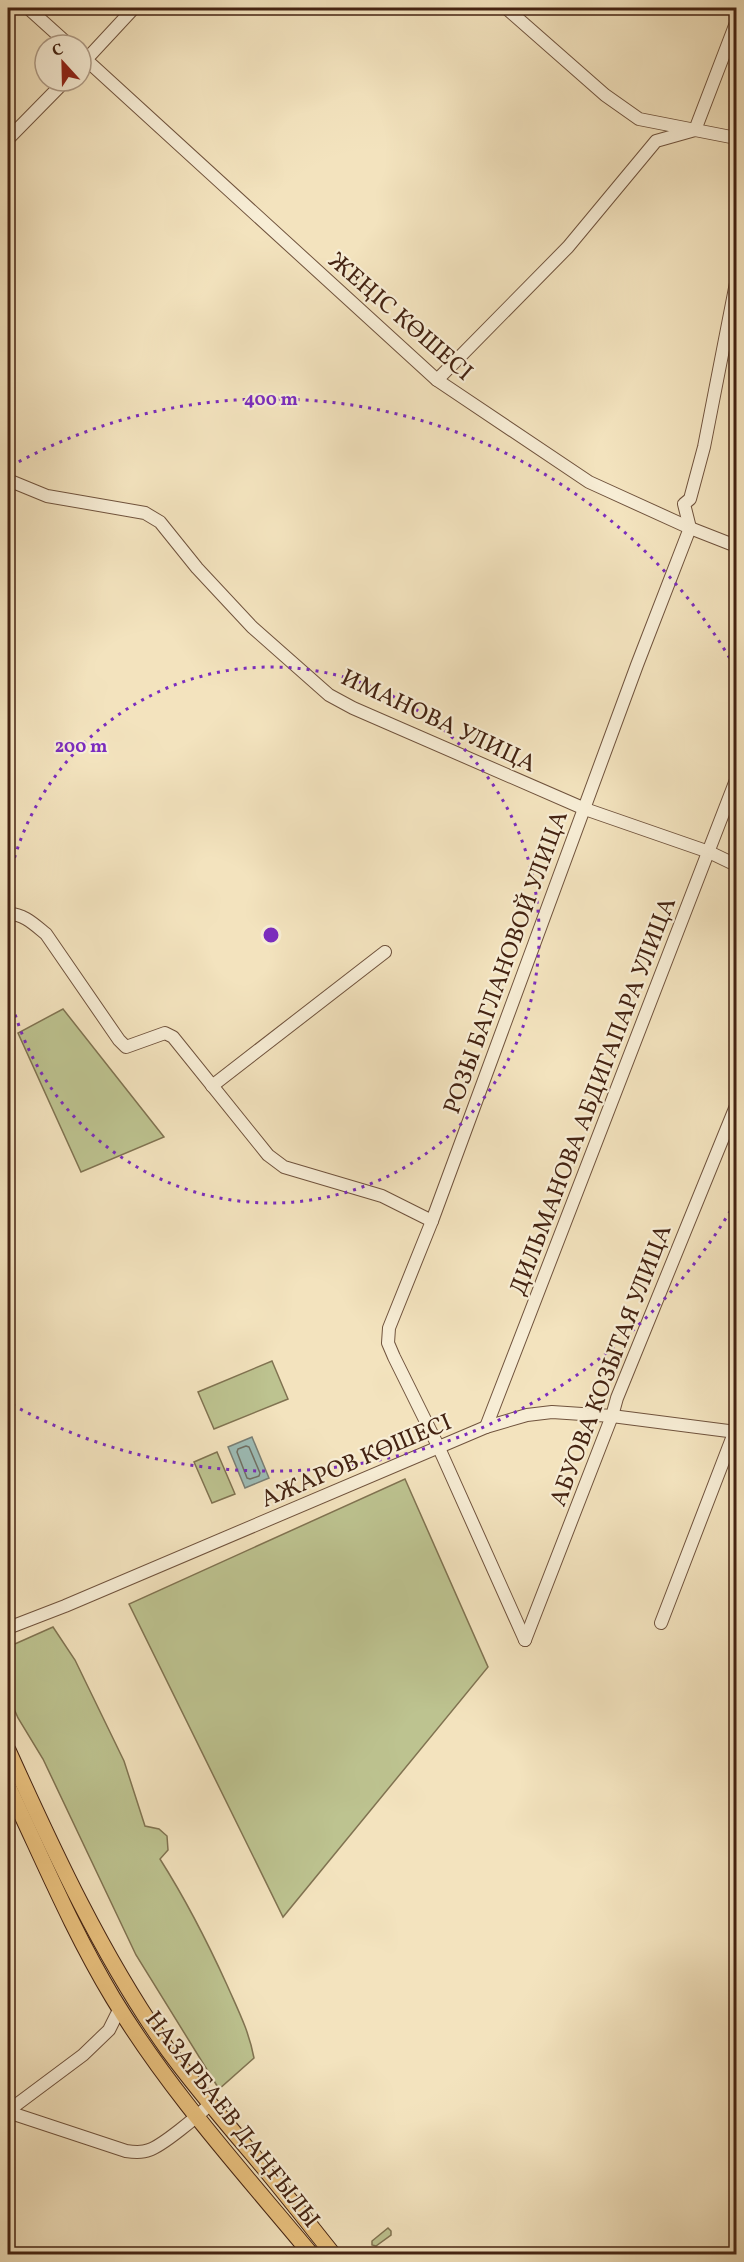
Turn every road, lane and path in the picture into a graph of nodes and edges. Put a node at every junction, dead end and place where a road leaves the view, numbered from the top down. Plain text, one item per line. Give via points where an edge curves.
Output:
1 (28, 8) edge
2 (134, 8) edge
3 (506, 8) edge
4 (736, 23) edge
5 (56, 33) edge
6 (93, 50) edge
7 (93, 69) edge
8 (53, 93) edge
9 (695, 130) junction
10 (736, 138) edge
11 (8, 139) edge
12 (736, 289) edge
13 (437, 380) junction
14 (8, 480) edge
15 (690, 528) junction
16 (736, 546) edge
17 (736, 780) edge
18 (585, 809) junction
19 (709, 852) junction
20 (736, 865) edge
21 (8, 914) edge
22 (385, 952) dead end
23 (212, 1086) junction
24 (736, 1106) edge
25 (432, 1221) junction
26 (612, 1416) junction
27 (486, 1427) junction
28 (736, 1430) edge
29 (439, 1448) junction
30 (661, 1623) dead end
31 (8, 1628) edge
32 (525, 1640) joint
33 (8, 1750) edge
34 (8, 1786) edge
35 (120, 2008) junction
36 (209, 2105) junction
37 (8, 2112) edge
38 (197, 2117) junction
39 (311, 2254) edge
40 (333, 2254) edge

1 - 5 street
2 - 6 street
3 - 9 street via 605,95 639,119
4 - 9 street
7 - 13 street, ЖЕҢІС КӨШЕСІ
8 - 11 street
9 - 10 street
9 - 13 street via 656,141 568,247
12 - 15 street, РОЗЫ БАГЛАНОВОЙ УЛИЦА via 704,447 690,500 684,504
13 - 15 street, ЖЕҢІС КӨШЕСІ via 589,482
14 - 18 street, ИМАНОВА УЛИЦА via 47,496 145,513 160,522 252,627 329,695
15 - 16 street, ЖЕҢІС КӨШЕСІ
15 - 18 street, РОЗЫ БАГЛАНОВОЙ УЛИЦА
17 - 19 street, ДИЛЬМАНОВА АБДИГАПАРА УЛИЦА
18 - 19 street, ИМАНОВА УЛИЦА
18 - 25 street, РОЗЫ БАГЛАНОВОЙ УЛИЦА
19 - 20 street, ИМАНОВА УЛИЦА
19 - 27 street, ДИЛЬМАНОВА АБДИГАПАРА УЛИЦА
21 - 23 street via 32,921 46,934 126,1047 165,1033 173,1037
22 - 23 street
23 - 25 street via 268,1155 284,1167 382,1196
24 - 26 street, АБУОВА КОЗЫТАЯ УЛИЦА
25 - 29 street, РОЗЫ БАГЛАНОВОЙ УЛИЦА via 389,1328 388,1343
26 - 27 street, АЖАРОВ КӨШЕСІ via 552,1412
26 - 28 street, АЖАРОВ КӨШЕСІ
26 - 32 street, АБУОВА КОЗЫТАЯ УЛИЦА
27 - 29 street, АЖАРОВ КӨШЕСІ
28 - 30 street
29 - 31 street, АЖАРОВ КӨШЕСІ
29 - 32 street, РОЗЫ БАГЛАНОВОЙ УЛИЦА
33 - 36 main road, НАЗАРБАЕВ ДАҢҒЫЛЫ via 75,1892 129,1989
34 - 35 main road, НАЗАРБАЕВ ДАҢҒЫЛЫ via 80,1940
35 - 37 street via 109,2030 84,2055
35 - 38 main road, НАЗАРБАЕВ ДАҢҒЫЛЫ
36 - 38 street
36 - 40 main road, НАЗАРБАЕВ ДАҢҒЫЛЫ
37 - 38 street via 139,2152 150,2150
38 - 39 main road, НАЗАРБАЕВ ДАҢҒЫЛЫ

